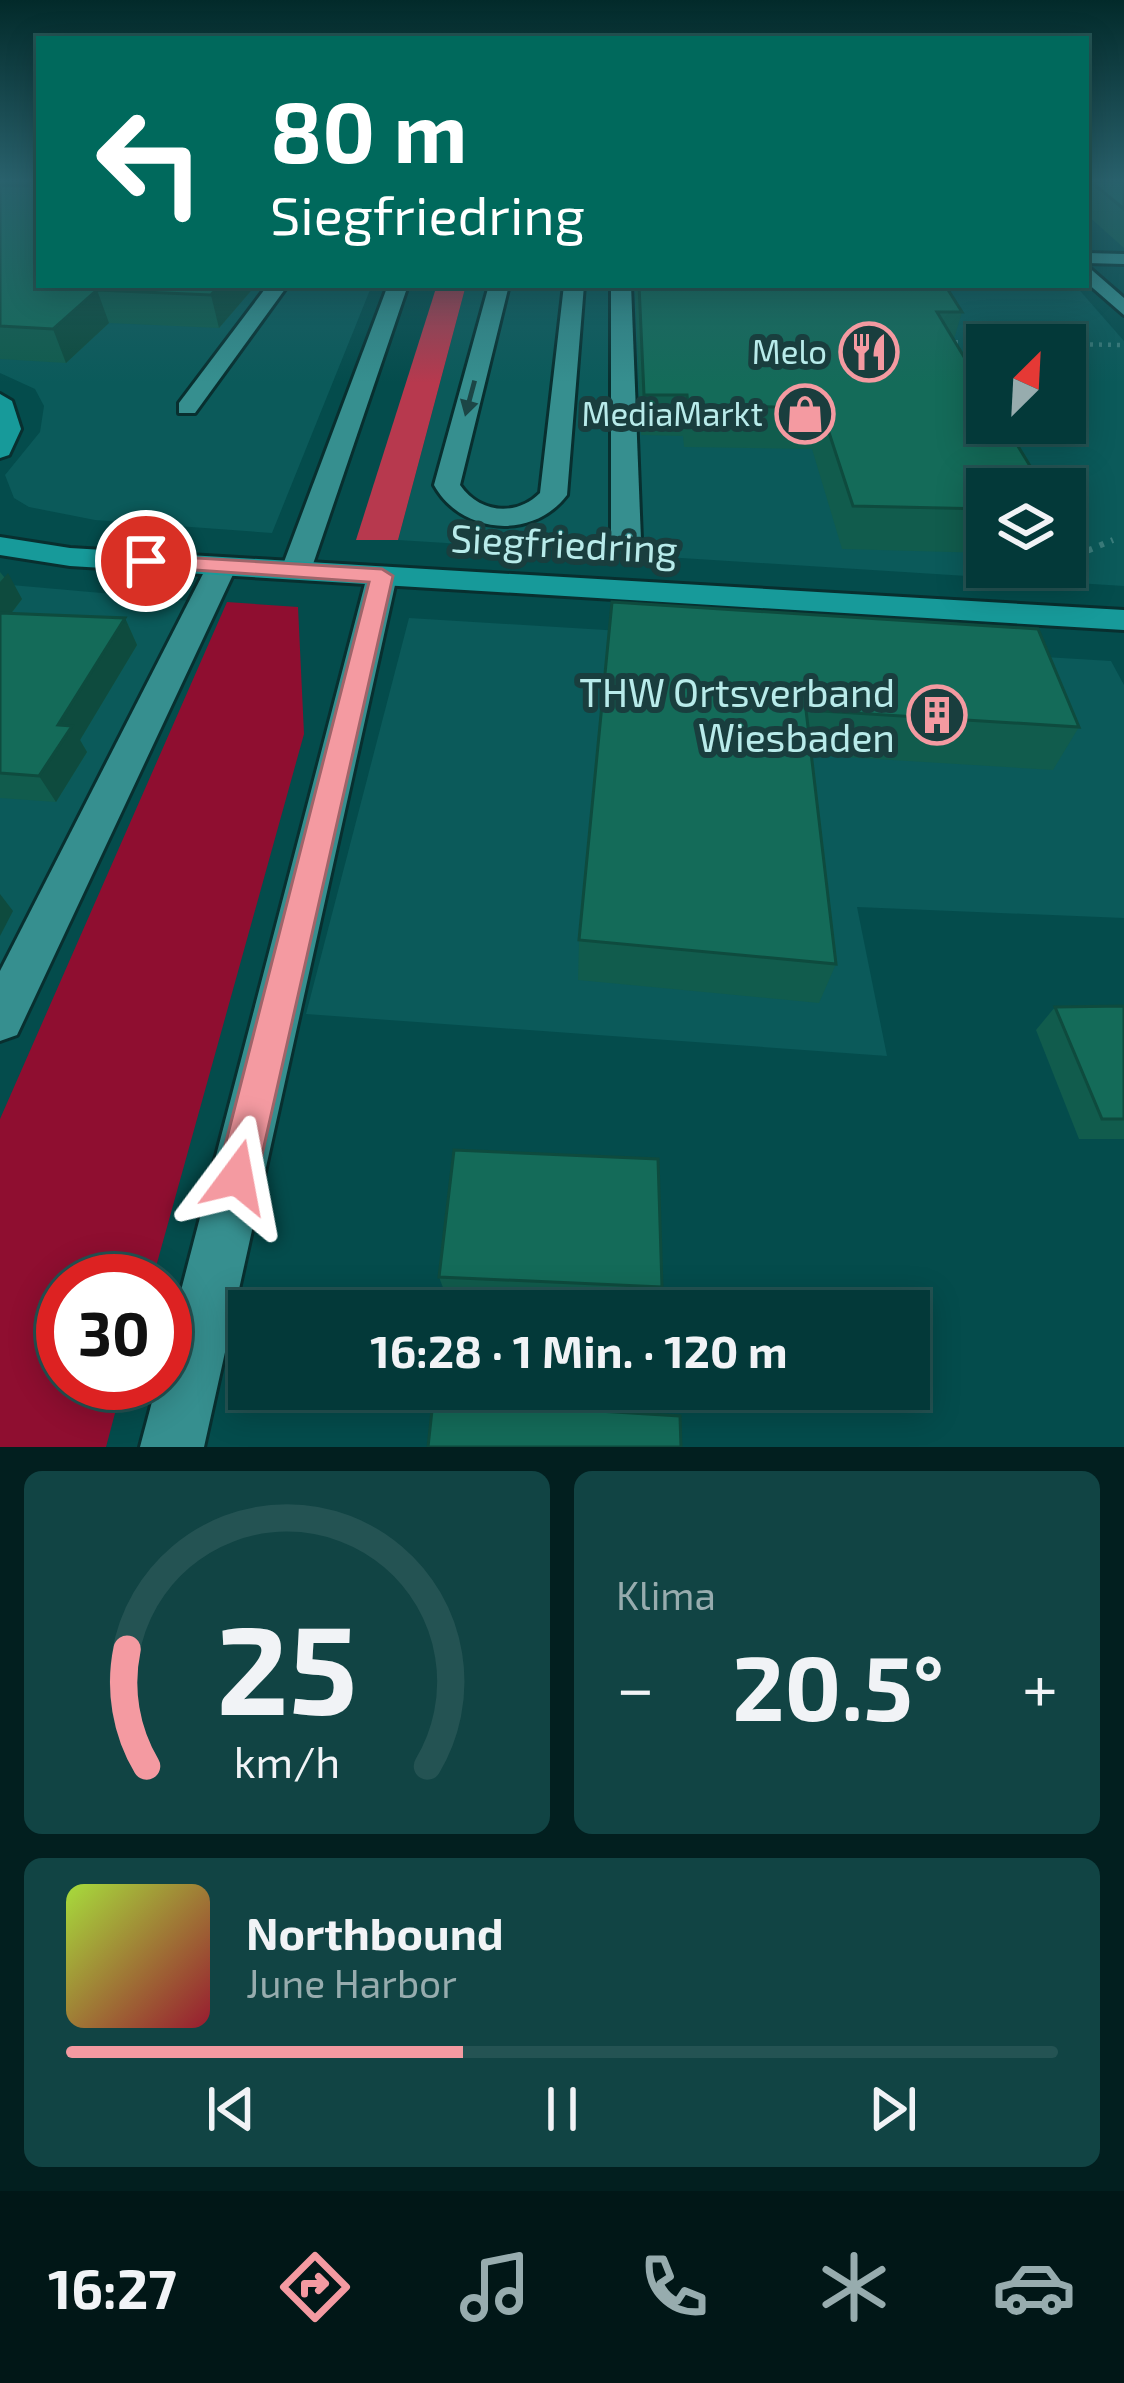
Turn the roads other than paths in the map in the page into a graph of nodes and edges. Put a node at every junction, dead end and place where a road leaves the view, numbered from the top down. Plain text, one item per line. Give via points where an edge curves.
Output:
1 (1089, 258) edge
2 (1124, 260) edge
3 (1089, 271) edge
4 (1089, 273) edge
5 (1124, 273) edge
6 (276, 288) edge
7 (397, 288) edge
8 (498, 288) edge
9 (574, 288) edge
10 (621, 288) edge
11 (1124, 309) edge
12 (187, 408) dead end
13 (2, 412) edge
14 (0, 450) edge
15 (626, 540) dead end
16 (0, 546) edge
17 (0, 556) edge
18 (70, 556) junction
19 (222, 566) junction
20 (296, 570) junction
21 (382, 576) junction
22 (1124, 620) edge
23 (0, 1019) edge
24 (172, 1447) edge

1 - 2 street
3 - 5 street
4 - 11 street
6 - 12 street
7 - 20 street
8 -> 9 street via 447,485 466,511 501,517 533,512 553,495
10 - 15 street
13 - 14 main road via 9,429
16 - 18 main road, Siegfriedring
17 - 18 main road
18 - 19 main road, Siegfriedring
19 - 20 main road, Siegfriedring
19 - 23 street
20 - 21 main road, Siegfriedring
21 - 22 main road, Siegfriedring
21 - 24 street

